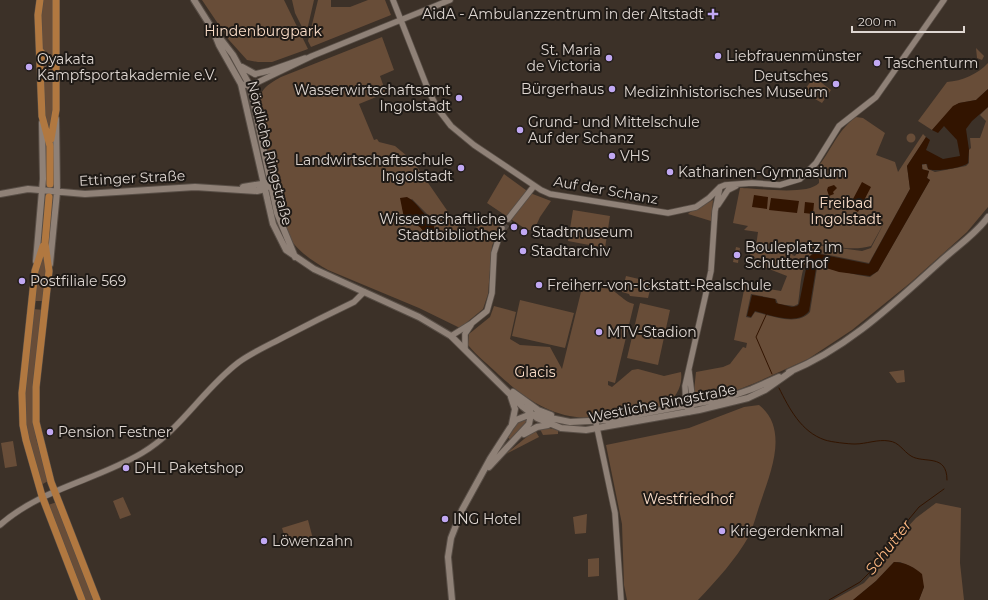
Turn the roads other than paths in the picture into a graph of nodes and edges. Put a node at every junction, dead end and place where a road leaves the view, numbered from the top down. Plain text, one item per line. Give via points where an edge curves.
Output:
1 (40, 0) edge
2 (56, 0) edge
3 (194, 0) edge
4 (393, 0) edge
5 (450, 0) edge
6 (944, 0) edge
7 (401, 19) junction
8 (213, 30) junction
9 (40, 51) junction
10 (310, 57) junction
11 (239, 65) junction
12 (55, 66) junction
13 (255, 74) junction
14 (55, 77) junction
15 (247, 77) junction
16 (40, 78) junction
17 (242, 84) junction
18 (250, 86) junction
19 (56, 110) junction
20 (42, 116) junction
21 (50, 146) junction
22 (263, 182) junction
23 (50, 184) dead end
24 (271, 184) junction
25 (740, 184) junction
26 (534, 186) junction
27 (720, 187) junction
28 (234, 188) junction
29 (265, 189) junction
30 (42, 190) junction
31 (57, 192) junction
32 (0, 194) edge
33 (49, 197) dead end
34 (715, 211) junction
35 (988, 217) edge
36 (509, 219) tunnel mouth
37 (503, 228) tunnel mouth
38 (45, 234) junction
39 (295, 257) junction
40 (35, 271) junction
41 (49, 271) junction
42 (364, 292) junction
43 (472, 323) junction
44 (451, 336) junction
45 (465, 349) junction
46 (689, 371) junction
47 (792, 371) junction
48 (502, 384) junction
49 (509, 393) junction
50 (527, 402) junction
51 (693, 404) junction
52 (686, 406) junction
53 (689, 412) junction
54 (532, 414) junction
55 (565, 421) junction
56 (596, 421) junction
57 (512, 424) junction
58 (551, 425) junction
59 (596, 428) junction
60 (520, 435) junction
61 (485, 471) junction
62 (55, 490) junction
63 (42, 496) junction
64 (0, 525) edge
65 (82, 600) edge
66 (97, 600) edge
67 (452, 600) edge
68 (622, 600) edge

1 - 9 main road
2 - 12 main road
3 - 8 main road, Nördliche Ringstraße
4 - 7 street, Auf der Schanz
5 - 7 street
6 - 25 street via 876,97 839,126 806,176 784,185
7 - 10 street
7 - 26 street, Auf der Schanz via 428,92 450,126 474,146
8 - 11 main road, Nördliche Ringstraße via 224,41
8 - 17 main road, Nördliche Ringstraße
9 - 12 main road
9 - 16 main road
10 - 13 street
10 - 18 street
11 - 13 main road
11 - 15 main road, Nördliche Ringstraße
12 - 14 main road
13 - 15 main road
14 - 16 main road
14 - 19 main road
15 - 17 main road
15 - 18 main road, Nördliche Ringstraße
16 - 20 main road
17 - 18 street
17 - 22 main road, Nördliche Ringstraße
18 - 24 main road, Nördliche Ringstraße
19 - 21 main road
19 - 31 main road
20 - 21 main road
20 - 30 main road
21 - 23 main road
22 - 24 main road
22 - 28 main road
22 - 29 main road, Nördliche Ringstraße
24 - 29 main road
24 - 39 main road, Nördliche Ringstraße via 279,220
25 - 27 street
25 - 34 street via 728,190
26 - 27 street, Auf der Schanz via 554,195 668,212 696,207
26 - 36 street
27 - 34 street
28 - 29 main road, Ettinger Straße
28 - 31 main road, Ettinger Straße via 185,187 97,194
29 - 39 main road, Nördliche Ringstraße via 277,234 286,250
30 - 31 main road, Ettinger Straße
30 - 32 main road, Ettinger Straße
30 - 40 main road
31 - 41 main road
33 - 38 main road
34 - 46 street via 711,271
35 - 47 main road, Westliche Ringstraße via 926,275 854,336
37 - 43 street via 494,253 490,303 487,311
38 - 40 main road
38 - 41 main road
39 - 42 main road, Nördliche Ringstraße via 314,269
40 - 63 main road via 22,409 26,440
41 - 62 main road via 35,416 40,445
42 - 44 main road, Nördliche Ringstraße via 419,316
42 - 62 street via 354,302 239,362 215,383 170,432 142,453 111,469
43 - 44 street
43 - 45 street via 465,334
44 - 45 main road, Westliche Ringstraße
45 - 48 main road, Westliche Ringstraße
46 - 51 street
46 - 52 street via 684,386
47 - 51 main road, Westliche Ringstraße via 749,391
47 - 53 main road, Westliche Ringstraße via 765,390 748,398
48 - 49 main road, Westliche Ringstraße
48 - 50 main road, Westliche Ringstraße
49 - 54 main road, Westliche Ringstraße
49 - 57 main road via 515,409
50 - 54 main road
50 - 55 main road, Westliche Ringstraße via 538,410
51 - 52 main road, Westliche Ringstraße
51 - 53 street
52 - 53 street
52 - 56 main road, Westliche Ringstraße
53 - 59 main road, Westliche Ringstraße
54 - 55 main road, Westliche Ringstraße
54 - 57 main road
54 - 58 main road, Westliche Ringstraße
54 - 60 main road via 531,421
55 - 56 main road, Westliche Ringstraße
56 - 59 street
57 - 61 main road
58 - 59 main road, Westliche Ringstraße via 570,430
58 - 60 main road via 540,426
59 - 68 street via 615,513
60 - 61 main road
61 - 67 main road via 462,510 450,543 448,557
62 - 63 street
62 - 66 main road
63 - 64 street via 12,514
63 - 65 main road

